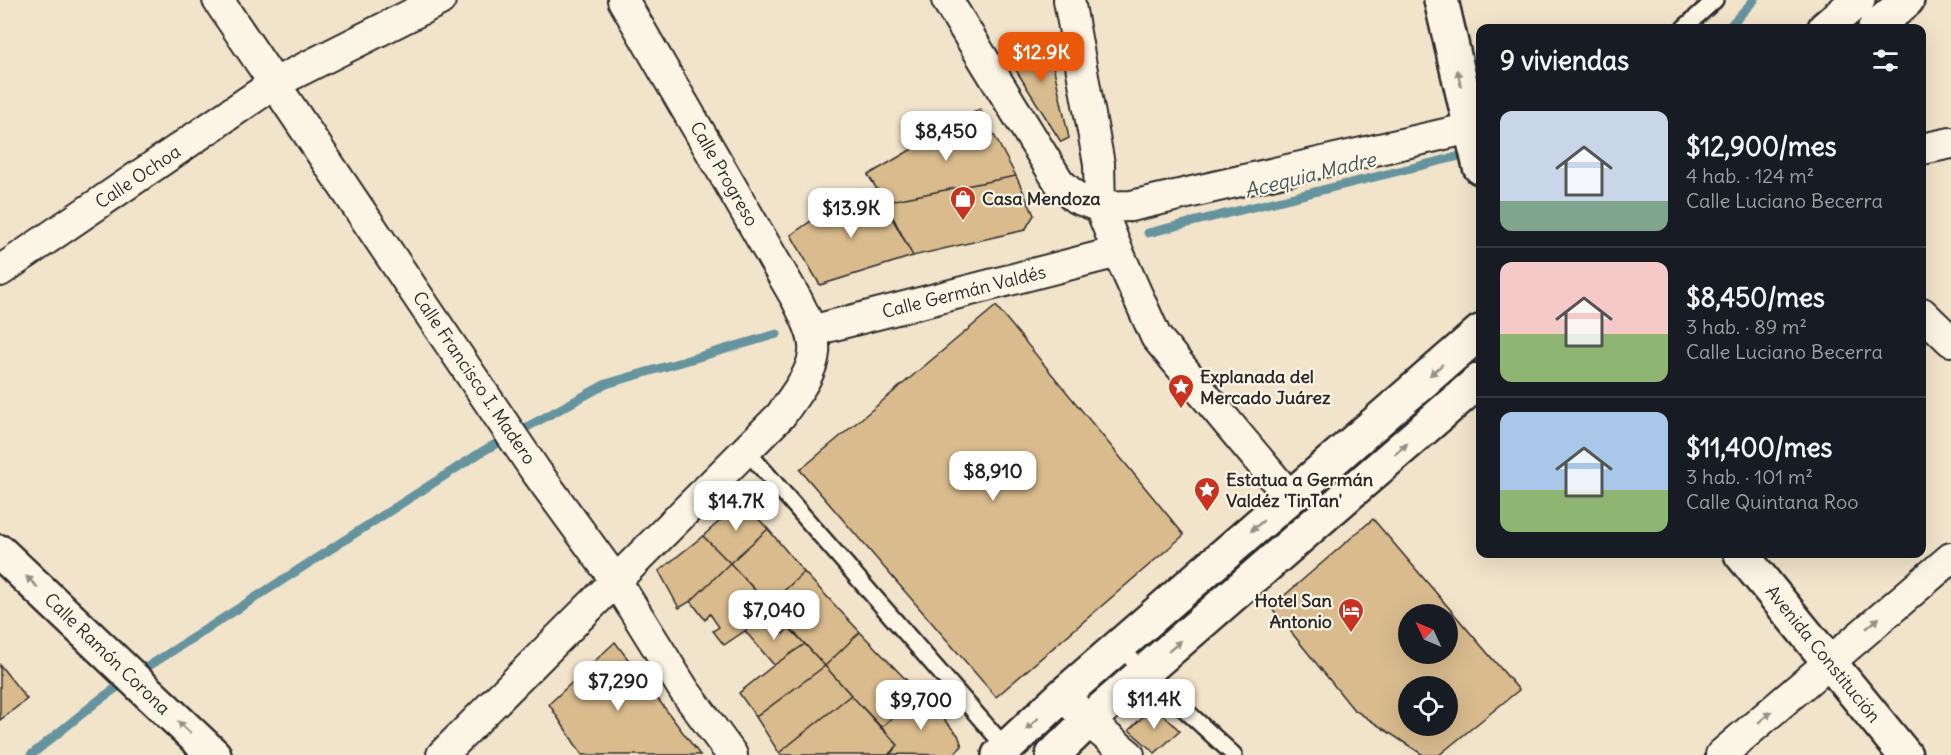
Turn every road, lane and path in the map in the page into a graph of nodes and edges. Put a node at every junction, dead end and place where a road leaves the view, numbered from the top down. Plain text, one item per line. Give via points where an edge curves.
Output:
1 (218, 0) edge
2 (440, 0) edge
3 (623, 0) edge
4 (947, 0) edge
5 (1070, 0) edge
6 (1441, 0) edge
7 (1715, 0) edge
8 (1858, 0) edge
9 (1907, 0) edge
10 (1688, 24) edge
11 (1830, 24) edge
12 (1880, 24) edge
13 (275, 83) junction
14 (1474, 129) edge
15 (1951, 143) edge
16 (1926, 148) edge
17 (1100, 207) junction
18 (1118, 252) junction
19 (0, 271) edge
20 (1926, 317) edge
21 (1476, 335) edge
22 (1951, 341) edge
23 (813, 342) junction
24 (1476, 383) edge
25 (746, 450) junction
26 (1278, 483) dead end
27 (0, 552) edge
28 (1744, 558) edge
29 (1951, 558) edge
30 (615, 581) junction
31 (1119, 646) junction
32 (1829, 661) junction
33 (1144, 672) junction
34 (1063, 694) junction
35 (1088, 721) junction
36 (454, 751) edge
37 (1002, 752) edge
38 (214, 755) edge
39 (732, 755) edge
40 (1053, 755) edge
41 (1129, 755) edge
42 (1234, 755) edge
43 (1721, 755) edge
44 (1905, 755) edge

1 - 13 street, Calle Francisco I. Madero
2 - 13 street, Calle Ochoa
3 - 23 street, Calle Progreso via 797,300
4 - 17 street via 1059,182 1076,198
5 - 17 street via 1099,164
14 -> 6 main road
7 - 10 lane
8 - 11 main road
9 - 12 main road
13 - 19 street, Calle Ochoa
13 - 30 street, Calle Francisco I. Madero via 535,470
14 - 17 street via 1131,206
15 - 16 street
17 - 18 street
18 - 23 street, Calle Germán Valdés
18 - 26 street via 1156,337
20 - 22 street
21 -> 31 main road
23 - 25 street via 804,381 781,415
33 -> 24 main road
25 - 30 street
25 - 37 lane
38 -> 27 main road, Calle Ramón Corona
28 - 32 main road, Avenida Constitución
32 -> 29 street
30 - 36 street
30 - 39 street, Calle Francisco I. Madero via 684,690
31 - 33 lane
31 - 34 main road
43 -> 32 street
32 - 44 main road, Avenida Constitución
33 - 35 main road
33 - 42 lane
34 - 35 street
34 -> 37 main road
35 - 40 main road
35 - 41 street

